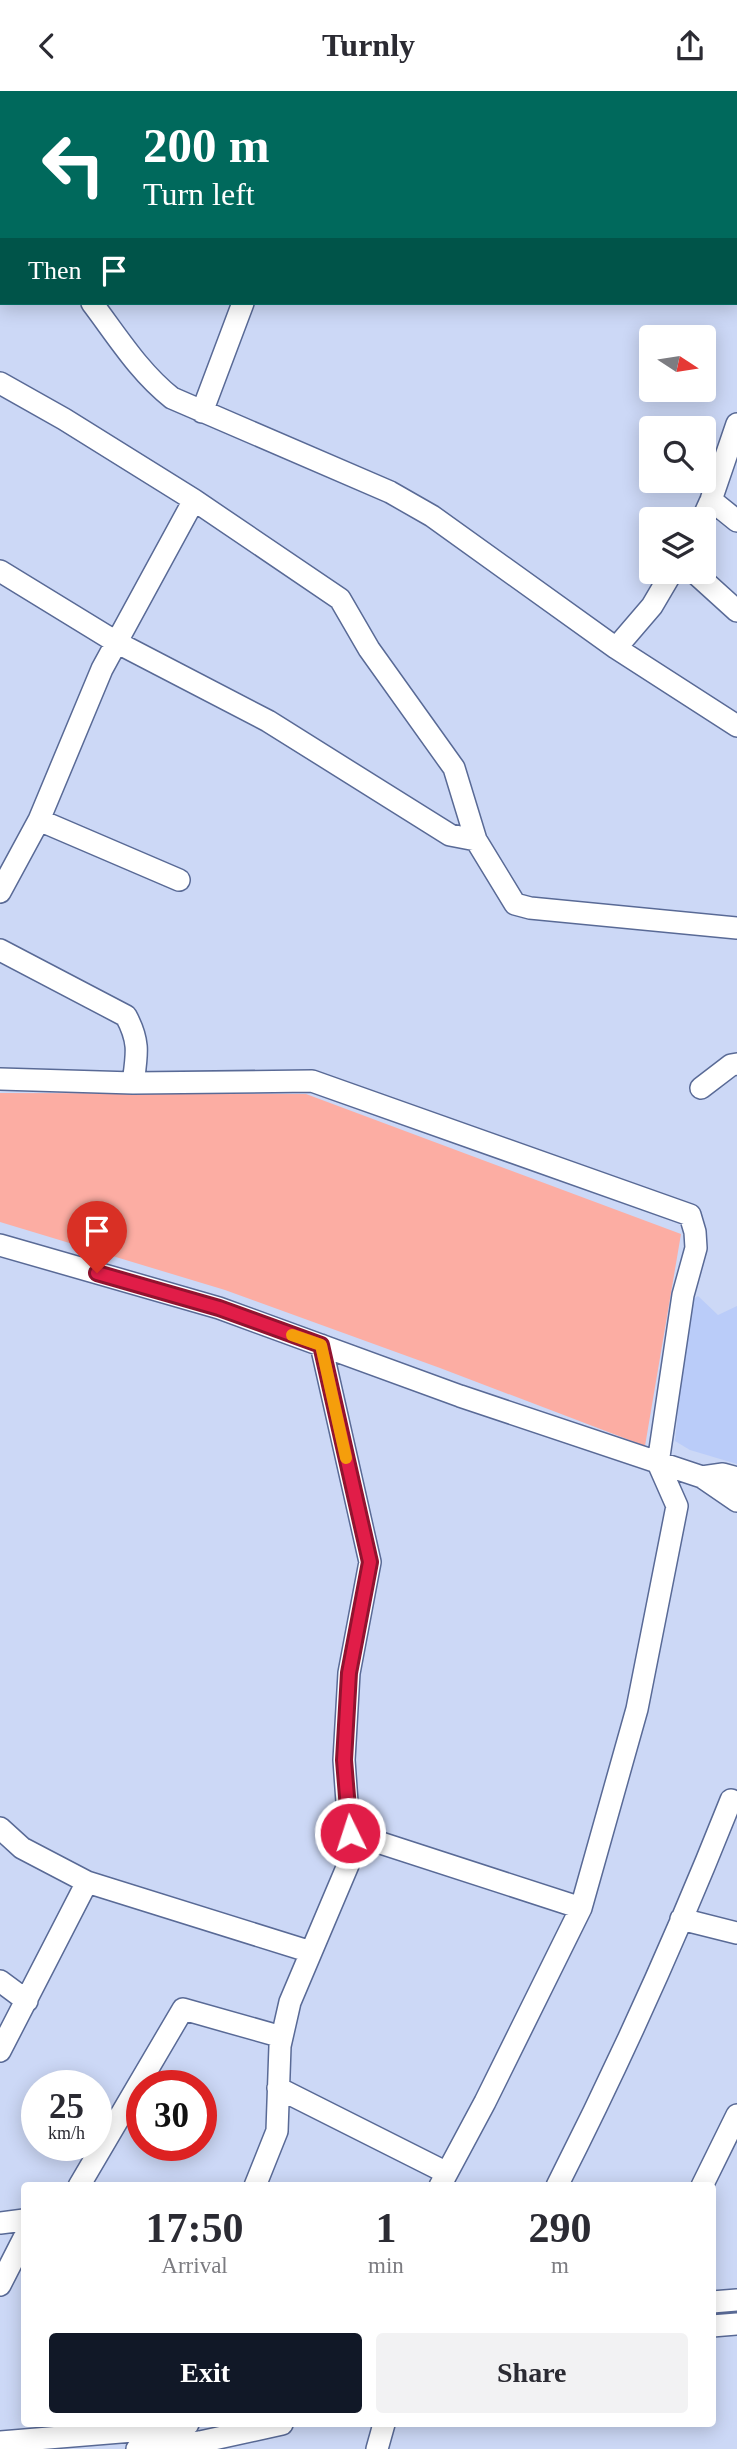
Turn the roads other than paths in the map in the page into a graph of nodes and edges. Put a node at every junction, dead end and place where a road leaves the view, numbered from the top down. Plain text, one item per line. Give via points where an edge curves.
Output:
1 (242, 305) edge
2 (103, 307) edge
3 (0, 383) edge
4 (202, 412) junction
5 (737, 424) edge
6 (194, 500) junction
7 (712, 500) junction
8 (708, 507) edge
9 (737, 521) edge
10 (0, 571) edge
11 (666, 584) edge
12 (707, 584) edge
13 (737, 611) edge
14 (116, 642) junction
15 (616, 648) junction
16 (737, 726) edge
17 (39, 820) junction
18 (476, 840) junction
19 (179, 880) dead end
20 (0, 892) edge
21 (737, 928) edge
22 (0, 950) edge
23 (737, 1064) edge
24 (0, 1079) edge
25 (133, 1083) junction
26 (701, 1088) dead end
27 (0, 1245) edge
28 (321, 1345) junction
29 (658, 1463) junction
30 (702, 1478) junction
31 (737, 1478) edge
32 (737, 1501) edge
33 (731, 1800) dead end
34 (0, 1828) edge
35 (350, 1833) junction
36 (87, 1882) junction
37 (581, 1908) junction
38 (681, 1919) junction
39 (737, 1933) edge
40 (311, 1952) junction
41 (0, 1981) edge
42 (27, 2001) junction
43 (282, 2037) junction
44 (0, 2051) edge
45 (278, 2088) junction
46 (737, 2115) edge
47 (444, 2179) edge
48 (81, 2182) edge
49 (257, 2182) edge
50 (559, 2182) edge
51 (704, 2182) edge
52 (21, 2220) edge
53 (0, 2223) edge
54 (21, 2244) edge
55 (0, 2285) edge
56 (737, 2300) edge
57 (716, 2302) edge
58 (737, 2324) edge
59 (716, 2326) edge
60 (165, 2427) edge
61 (270, 2427) edge
62 (383, 2427) edge
63 (105, 2435) edge
64 (0, 2442) edge
65 (199, 2445) edge
66 (137, 2449) edge
67 (377, 2449) edge

1 - 4 street
2 - 4 street via 127,351 160,389
3 - 6 street
4 - 15 street via 390,492 432,516
5 - 7 street
6 - 14 street
6 - 18 street via 340,599 369,649 454,768
7 - 8 street
7 - 9 street
10 - 14 street
11 - 15 street
12 - 13 street
14 - 17 street
14 - 18 street via 268,721 450,835
15 - 16 street
17 - 19 street
17 - 20 street
18 - 21 street via 515,904
22 - 25 street via 126,1016 138,1049
23 - 26 street
24 - 25 street
25 - 29 street via 312,1081 690,1215 696,1248 683,1295
27 - 28 street via 219,1308
28 - 29 street
28 - 35 street via 370,1562 349,1673 344,1760
29 - 30 street
29 - 37 street via 677,1506 637,1709
30 - 31 street via 723,1474
30 - 32 street
33 - 38 street
34 - 36 street via 22,1848
35 - 37 street
35 - 40 street via 351,1858
36 - 40 street
36 - 42 street
37 - 47 street
38 - 39 street
38 - 50 street via 608,2085
40 - 43 street via 290,2002
41 - 42 street
42 - 44 street
43 - 45 street
43 - 48 street via 183,2009
45 - 47 street
45 - 49 street via 277,2131
46 - 51 street
52 - 53 street
54 - 55 street
56 - 57 street
58 - 59 street
60 - 63 street
61 - 65 street
62 - 67 street
63 - 64 street
65 - 66 street

